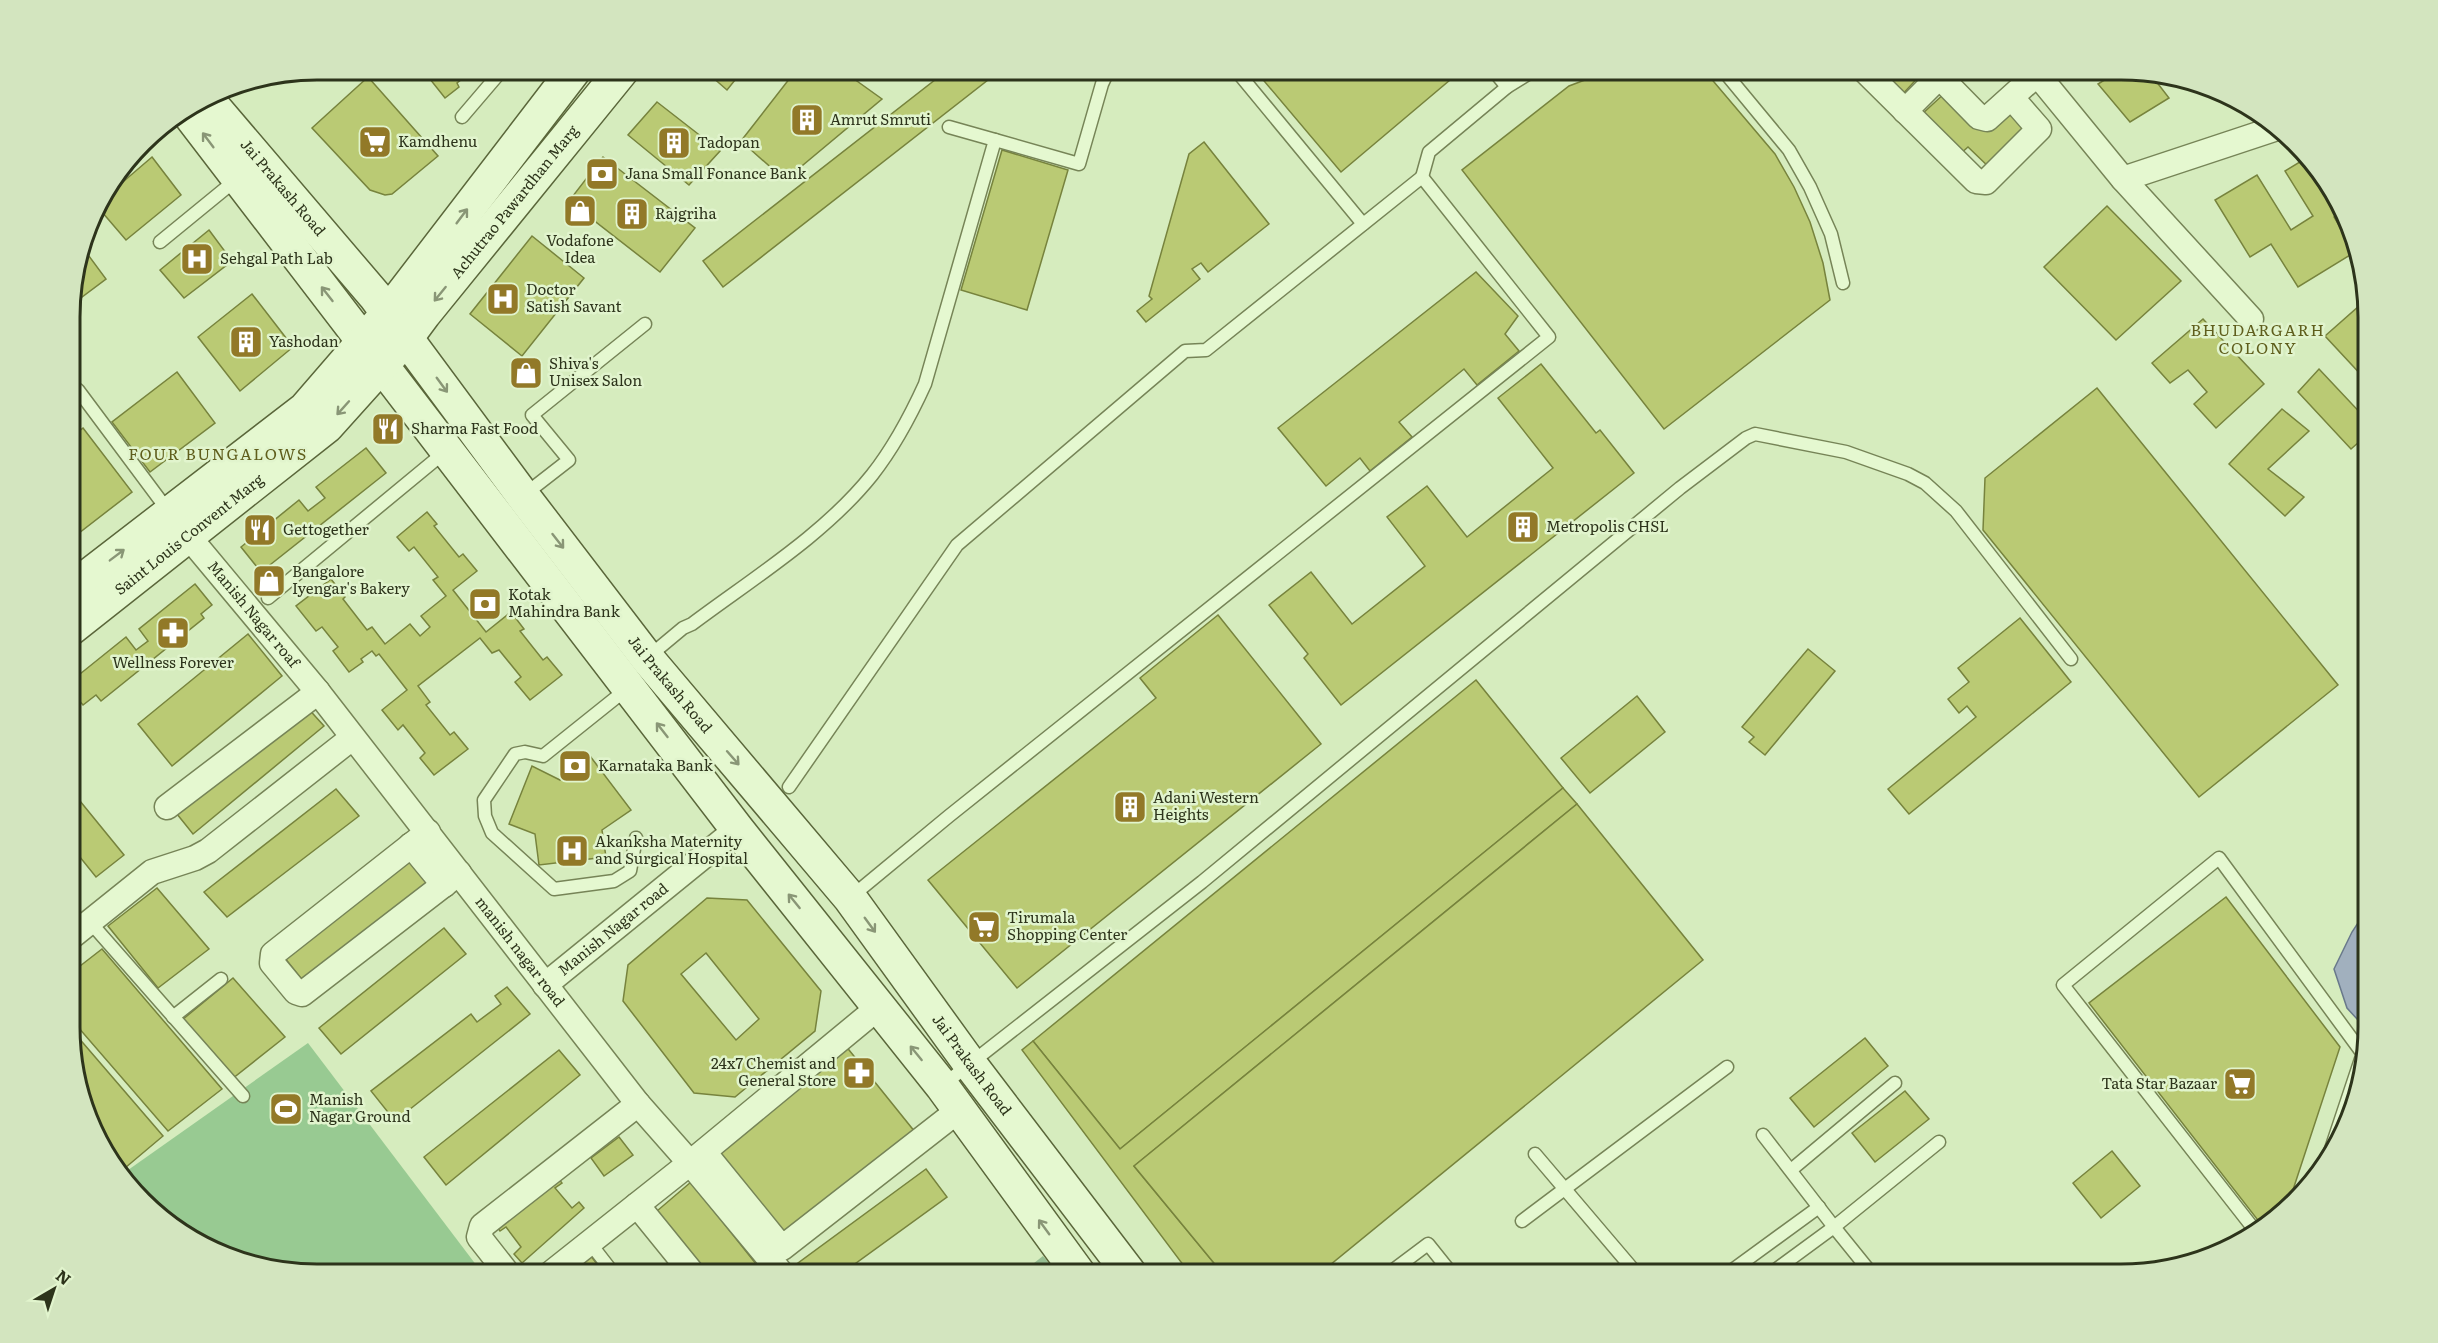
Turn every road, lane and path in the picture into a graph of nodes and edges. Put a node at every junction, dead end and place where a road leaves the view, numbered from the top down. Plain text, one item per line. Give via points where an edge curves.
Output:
1 (494, 80) edge
2 (567, 80) edge
3 (612, 80) edge
4 (1106, 80) edge
5 (1243, 80) edge
6 (1501, 80) edge
7 (1518, 80) edge
8 (1731, 80) edge
9 (1874, 80) edge
10 (1930, 80) edge
11 (1944, 80) edge
12 (2027, 80) edge
13 (2042, 80) edge
14 (1507, 87) junction
15 (2012, 98) junction
16 (211, 104) edge
17 (1905, 111) junction
18 (190, 116) edge
19 (462, 117) dead end
20 (950, 127) dead end
21 (2269, 131) edge
22 (995, 140) junction
23 (1422, 177) junction
24 (238, 178) junction
25 (2123, 179) junction
26 (1363, 224) junction
27 (160, 242) dead end
28 (1843, 283) dead end
29 (2251, 319) dead end
30 (645, 324) dead end
31 (398, 325) junction
32 (372, 353) junction
33 (80, 393) edge
34 (447, 450) junction
35 (523, 496) junction
36 (179, 525) junction
37 (80, 584) edge
38 (268, 598) dead end
39 (80, 619) edge
40 (647, 658) junction
41 (2071, 659) dead end
42 (628, 687) junction
43 (318, 692) junction
44 (352, 738) junction
45 (789, 788) dead end
46 (167, 807) dead end
47 (737, 829) junction
48 (636, 838) dead end
49 (419, 839) junction
50 (452, 879) junction
51 (850, 898) junction
52 (90, 922) junction
53 (80, 930) edge
54 (221, 979) dead end
55 (545, 985) junction
56 (879, 1007) junction
57 (173, 1017) junction
58 (2357, 1048) edge
59 (970, 1064) junction
60 (1726, 1066) dead end
61 (1895, 1083) dead end
62 (243, 1096) dead end
63 (951, 1098) junction
64 (638, 1104) junction
65 (1762, 1135) dead end
66 (1939, 1142) dead end
67 (1535, 1154) dead end
68 (698, 1167) junction
69 (1791, 1170) junction
70 (1564, 1189) junction
71 (637, 1205) junction
72 (1819, 1207) junction
73 (1522, 1221) dead end
74 (2251, 1225) edge
75 (1834, 1227) junction
76 (744, 1235) junction
77 (590, 1242) junction
78 (500, 1264) edge
79 (562, 1264) edge
80 (606, 1264) edge
81 (685, 1264) edge
82 (764, 1264) edge
83 (772, 1264) edge
84 (1066, 1264) edge
85 (1122, 1264) edge
86 (1401, 1264) edge
87 (1444, 1264) edge
88 (1628, 1264) edge
89 (1741, 1264) edge
90 (1784, 1264) edge
91 (1864, 1264) edge

1 - 19 lane
31 -> 2 main road, Achutrao Pawardhan Marg
3 -> 31 main road, Achutrao Pawardhan Marg
4 - 22 lane via 1079,164
5 - 26 lane
6 - 14 lane
7 - 14 lane
8 - 28 lane via 1789,150 1810,187 1831,234
9 - 17 street
10 - 17 street
11 - 15 street via 1982,119 1992,116
12 - 15 street
13 - 25 street
14 - 23 lane via 1429,152
15 - 17 street via 2039,129 1982,183
16 - 31 main road, Jai Prakash Road
24 -> 18 main road, Jai Prakash Road
20 - 22 lane
21 - 25 street
22 - 40 lane via 925,384 889,452 837,513
23 - 26 lane
23 - 51 lane via 1549,337
24 - 27 lane
32 -> 24 main road, Jai Prakash Road
25 - 29 street
26 - 45 lane via 1206,350 1185,351 957,544
30 - 35 lane via 532,415 569,460
31 - 32 main road, Saint Louis Convent Marg
31 -> 35 main road, Jai Prakash Road
32 - 34 main road, Jai Prakash Road
32 - 36 main road, Saint Louis Convent Marg via 327,426
33 - 36 lane
34 - 38 lane
34 - 42 main road, Jai Prakash Road
35 -> 40 main road, Jai Prakash Road
37 -> 36 main road, Saint Louis Convent Marg
36 - 39 main road, Saint Louis Convent Marg
36 - 43 street, Manish Nagar roaf
40 -> 51 main road, Jai Prakash Road
41 - 59 lane via 1956,511 1925,483 1846,452 1755,434 1680,488 1202,882
47 -> 42 main road, Jai Prakash Road
42 - 48 lane via 543,756 515,754 484,800 492,833 554,889 614,881 630,871
43 - 44 street, manish nagar road
43 - 46 street
44 - 49 street, manish nagar road
44 - 52 street via 208,851 152,872
47 - 55 street, Manish Nagar road
56 -> 47 main road, Jai Prakash Road
49 - 50 street, manish nagar road
49 - 50 street via 273,954 272,963 302,994
50 - 55 street, manish nagar road
51 -> 59 main road, Jai Prakash Road
52 - 53 street
52 - 57 lane
54 - 57 lane
55 - 64 street, manish nagar road
63 -> 56 main road, Jai Prakash Road
56 - 68 street
57 - 62 lane
58 - 74 lane via 2219,858 2062,985
59 - 63 lane
59 - 85 main road, Jai Prakash Road
60 - 70 lane
61 - 69 lane
63 - 68 street via 782,1248
84 -> 63 main road, Jai Prakash Road
64 - 68 street, manish nagar road
64 - 78 street via 482,1226 479,1237
65 - 69 lane
66 - 75 lane
67 - 70 lane
68 - 71 street
68 - 76 street
69 - 72 lane
70 - 73 lane
70 - 88 lane
71 - 77 street
71 - 81 street
72 - 75 lane
72 - 89 lane
75 - 90 lane
75 - 91 lane
76 - 82 street
76 - 83 street
77 - 79 street
77 - 80 lane
86 - 87 lane via 1428,1244

